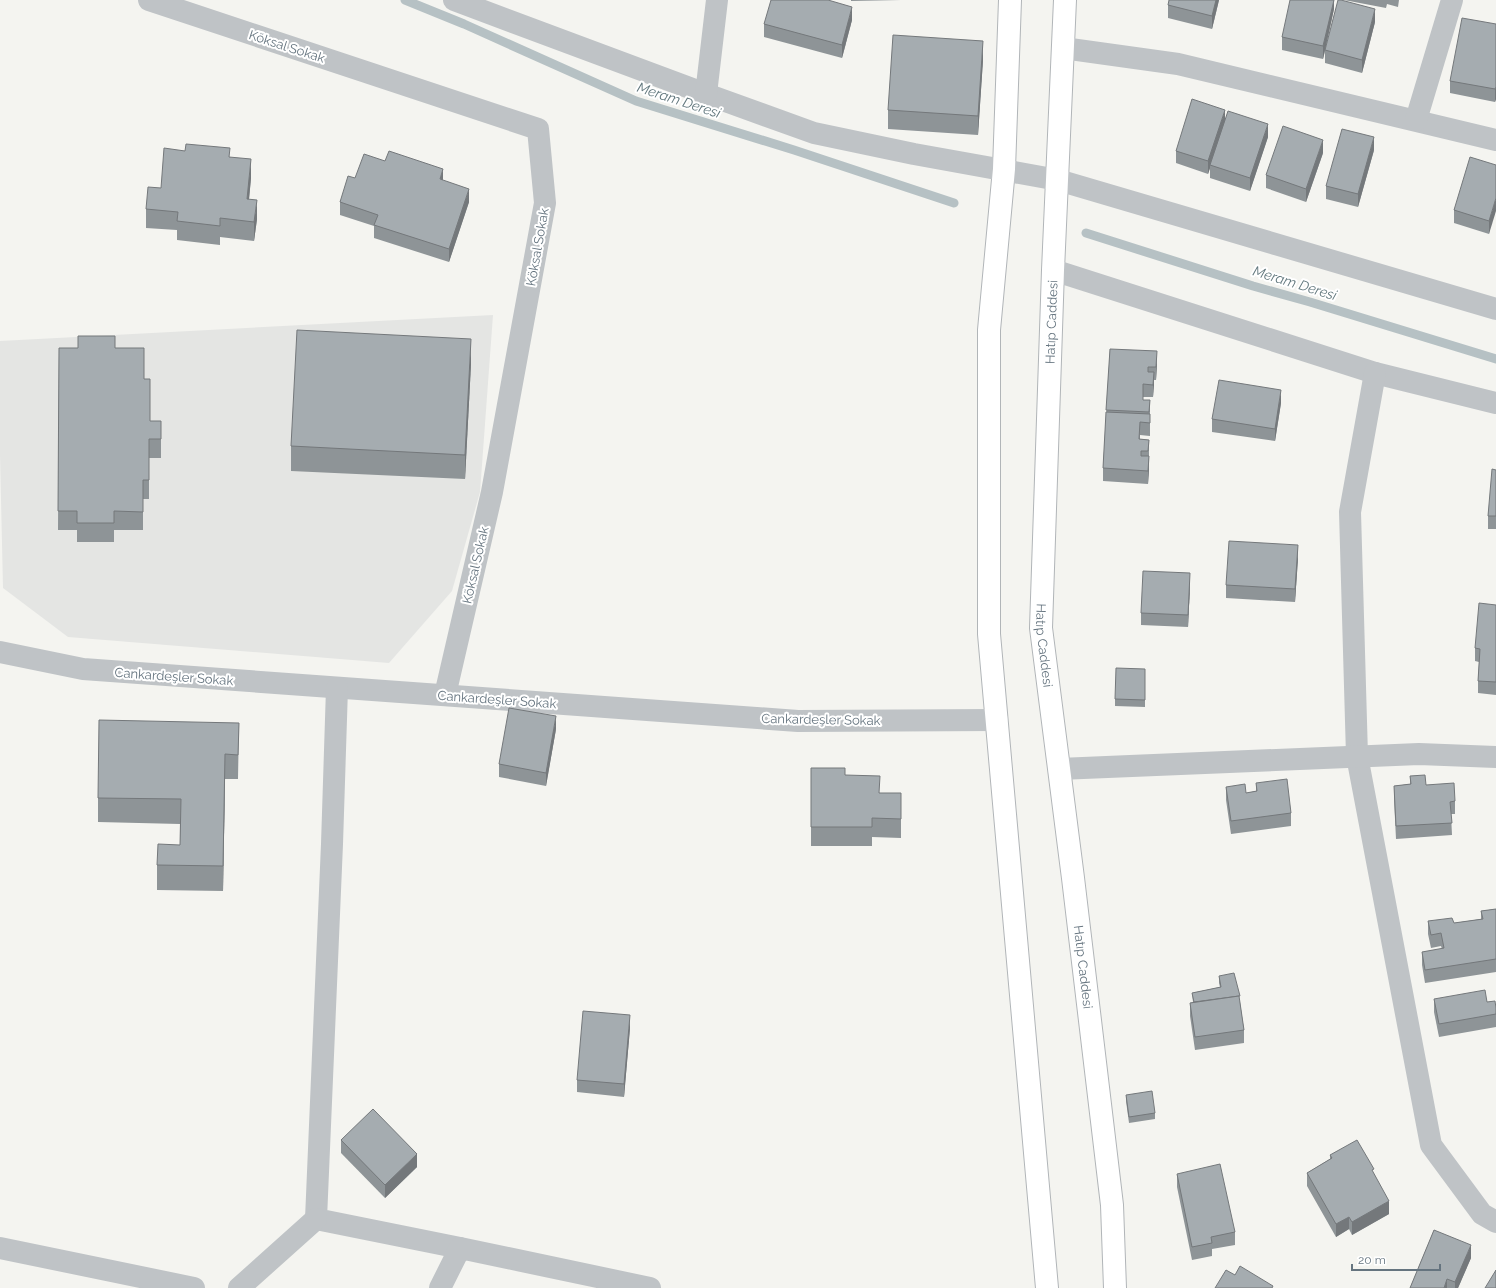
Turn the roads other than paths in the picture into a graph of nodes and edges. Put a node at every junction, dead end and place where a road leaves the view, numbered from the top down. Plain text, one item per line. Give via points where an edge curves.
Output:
1 (149, 0) edge
2 (454, 0) edge
3 (717, 0) edge
4 (1010, 0) edge
5 (1065, 0) edge
6 (1452, 0) edge
7 (1063, 48) junction
8 (706, 94) junction
9 (1416, 120) junction
10 (1496, 140) edge
11 (1004, 169) junction
12 (1058, 180) junction
13 (1052, 270) junction
14 (1496, 309) edge
15 (1375, 373) junction
16 (1496, 402) edge
17 (0, 652) edge
18 (337, 688) junction
19 (446, 695) junction
20 (997, 720) junction
21 (1357, 756) junction
22 (1496, 758) edge
23 (1059, 769) junction
24 (316, 1219) junction
25 (1496, 1222) edge
26 (0, 1248) edge
27 (460, 1248) junction
28 (194, 1288) edge
29 (239, 1288) edge
30 (440, 1288) edge
31 (650, 1288) edge
32 (1047, 1288) edge
33 (1115, 1288) edge

1 - 19 street, Köksal Sokak via 538,129 545,203 492,492
2 - 8 street
3 - 8 street
4 - 11 main road
5 - 7 main road, Hatıp Caddesi
6 - 9 street
7 - 9 street via 1178,64
7 - 12 main road, Hatıp Caddesi
8 - 11 street via 814,133 914,154
9 - 10 street
11 - 12 street
11 - 20 main road via 989,330 989,634
12 - 13 main road, Hatıp Caddesi
12 - 14 street
13 - 15 street
13 - 23 main road, Hatıp Caddesi via 1040,628
15 - 16 street
15 - 21 street via 1350,512
17 - 18 street, Cankardeşler Sokak via 82,669
18 - 19 street, Cankardeşler Sokak
18 - 24 street
19 - 20 street, Cankardeşler Sokak via 798,721
20 - 32 main road
21 - 22 street via 1419,754
21 - 23 street
21 - 25 street via 1431,1145 1482,1214
23 - 33 main road, Hatıp Caddesi via 1112,1205
24 - 27 street
24 - 29 street
26 - 28 street
27 - 30 street
27 - 31 street

